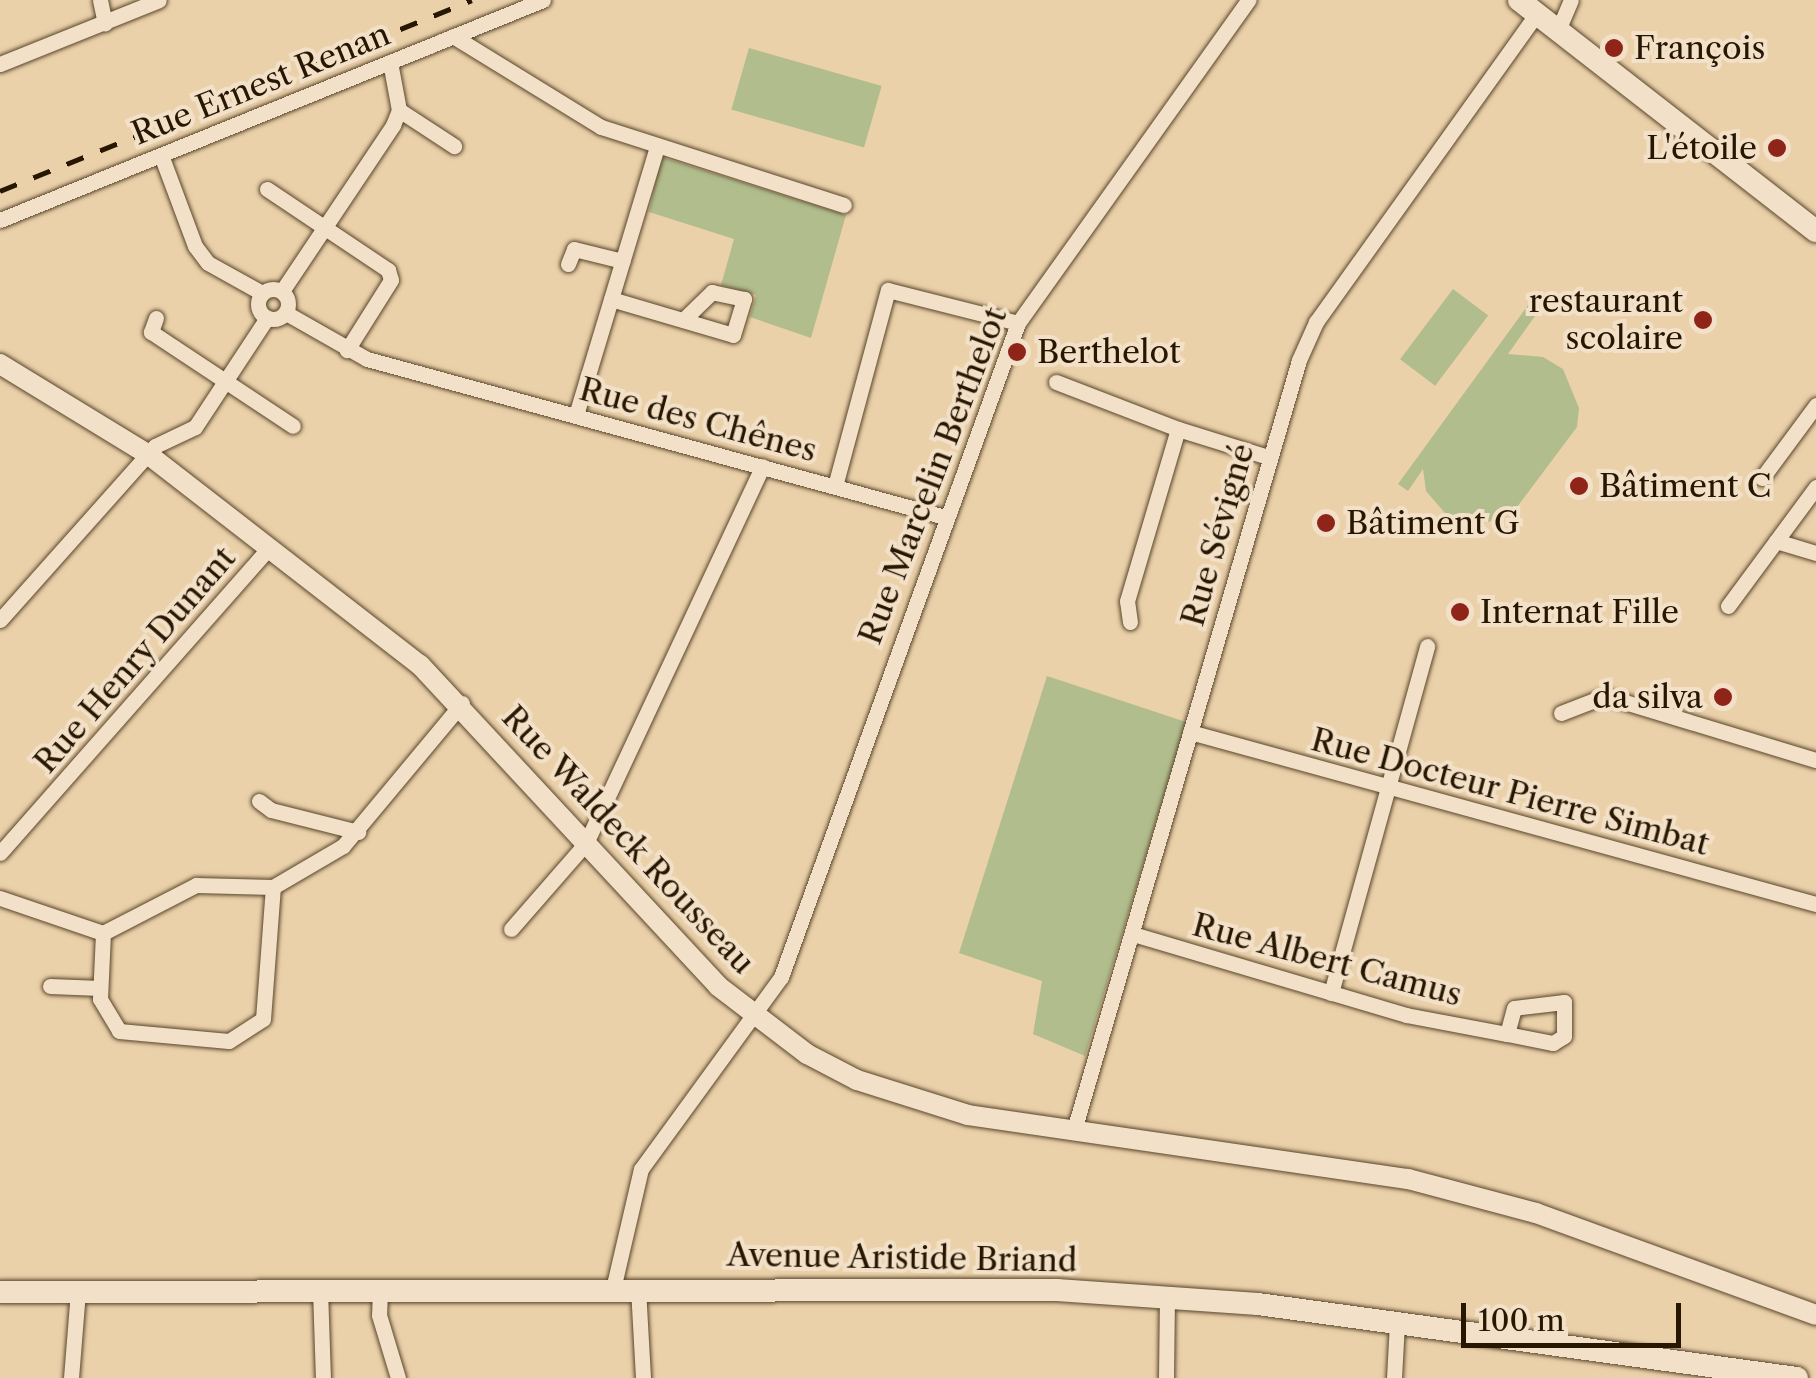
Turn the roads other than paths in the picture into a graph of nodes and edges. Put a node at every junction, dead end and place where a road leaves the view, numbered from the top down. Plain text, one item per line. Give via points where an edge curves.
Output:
1 (100, 0) edge
2 (159, 0) edge
3 (543, 0) edge
4 (1248, 0) edge
5 (1571, 0) edge
6 (1528, 7) edge
7 (105, 23) junction
8 (1558, 28) junction
9 (453, 36) junction
10 (390, 62) junction
11 (0, 64) edge
12 (399, 110) junction
13 (454, 146) dead end
14 (657, 147) junction
15 (160, 155) junction
16 (1743, 170) junction
17 (267, 190) dead end
18 (844, 204) dead end
19 (1816, 214) edge
20 (0, 220) edge
21 (324, 228) junction
22 (1816, 231) edge
23 (623, 261) junction
24 (568, 264) dead end
25 (282, 292) junction
26 (262, 293) junction
27 (611, 298) junction
28 (286, 313) junction
29 (156, 318) dead end
30 (267, 318) junction
31 (683, 320) dead end
32 (1018, 323) junction
33 (347, 350) junction
34 (0, 364) edge
35 (226, 381) junction
36 (1056, 382) dead end
37 (1816, 405) edge
38 (576, 415) junction
39 (294, 426) dead end
40 (1178, 429) junction
41 (150, 455) junction
42 (1268, 457) junction
43 (763, 466) junction
44 (1762, 478) dead end
45 (835, 486) junction
46 (1816, 487) edge
47 (944, 517) junction
48 (1776, 541) junction
49 (270, 548) junction
50 (1816, 552) edge
51 (1728, 606) dead end
52 (0, 620) edge
53 (1130, 622) dead end
54 (1427, 646) dead end
55 (462, 703) junction
56 (1561, 713) dead end
57 (1190, 732) junction
58 (1816, 760) edge
59 (1388, 788) junction
60 (259, 801) dead end
61 (358, 832) junction
62 (586, 843) junction
63 (0, 853) edge
64 (273, 887) junction
65 (0, 898) edge
66 (1816, 904) edge
67 (510, 929) dead end
68 (103, 933) junction
69 (1133, 934) junction
70 (50, 986) dead end
71 (100, 988) junction
72 (1331, 994) junction
73 (756, 1017) junction
74 (1507, 1034) dead end
75 (1074, 1130) junction
76 (613, 1288) junction
77 (638, 1288) junction
78 (320, 1289) junction
79 (380, 1289) junction
80 (78, 1291) junction
81 (0, 1292) edge
82 (1166, 1298) junction
83 (1816, 1314) edge
84 (1397, 1322) junction
85 (1717, 1372) edge
86 (72, 1378) edge
87 (323, 1378) edge
88 (398, 1378) edge
89 (643, 1378) edge
90 (1166, 1378) edge
91 (1394, 1378) edge
92 (1797, 1378) edge

1 - 7 street
2 - 7 street
3 - 9 street, Rue Ernest Renan
4 - 32 street, Rue Marcelin Berthelot
5 - 8 street
6 - 8 main road
6 - 42 street, Rue Sévigné via 1316,322
7 - 11 street
8 - 16 main road
9 - 10 street, Rue Ernest Renan
9 - 14 street via 601,127
10 - 12 street
10 - 15 street, Rue Ernest Renan
12 - 13 street
12 - 21 street
14 - 18 street
14 - 23 street
15 - 20 street, Rue Ernest Renan
15 - 26 street via 195,246 208,263
16 - 19 main road
16 - 22 main road
17 - 21 street
21 - 25 street
21 - 33 street via 388,270 391,280
23 - 24 street via 574,249
23 - 27 street
25 - 26 street
25 - 28 street
26 - 30 street via 258,306
27 - 31 street
27 - 38 street
28 - 30 street
28 - 33 street, Rue des Chênes
29 - 35 street via 151,332
30 - 35 street
32 - 45 street via 888,290
32 - 47 street, Rue Marcelin Berthelot
33 - 38 street, Rue des Chênes
34 - 41 street, Rue Waldeck Rousseau
35 - 39 street
35 - 41 street via 195,427
36 - 40 street
37 - 44 street
38 - 43 street, Rue des Chênes
40 - 42 street
40 - 53 street via 1127,601
41 - 49 street, Rue Waldeck Rousseau
41 - 52 street
42 - 57 street, Rue Sévigné
43 - 45 street, Rue des Chênes
43 - 62 street
45 - 47 street, Rue des Chênes
46 - 48 street
47 - 73 street, Rue Marcelin Berthelot via 781,977
48 - 50 street
48 - 51 street
49 - 55 street, Rue Waldeck Rousseau
49 - 63 street, Rue Henry Dunant
54 - 59 street
55 - 61 street
55 - 62 street, Rue Waldeck Rousseau
56 - 58 street via 1605,696
57 - 59 street, Rue Docteur Pierre Simbat
57 - 69 street, Rue Sévigné
59 - 66 street, Rue Docteur Pierre Simbat
59 - 72 street
60 - 61 street via 271,810
61 - 64 street via 309,870
62 - 67 street
62 - 73 street, Rue Waldeck Rousseau via 718,986
64 - 68 street via 196,885
64 - 71 street via 268,997 263,1018 246,1034 229,1041 119,1032 106,1019
65 - 68 street
68 - 71 street
69 - 72 street, Rue Albert Camus
69 - 75 street, Rue Sévigné
70 - 71 street
72 - 74 street, Rue Albert Camus
73 - 75 street, Rue Waldeck Rousseau via 807,1054 904,1100
73 - 76 street, Rue Marcelin Berthelot via 641,1169
75 - 83 street, Rue Waldeck Rousseau via 1408,1179 1536,1213
76 - 77 main road, Avenue Aristide Briand
76 - 79 main road, Avenue Aristide Briand
77 - 82 main road, Avenue Aristide Briand via 1057,1290
77 - 89 street
78 - 79 main road, Avenue Aristide Briand
78 - 80 main road, Avenue Aristide Briand
78 - 87 street
79 - 88 street via 379,1315
80 - 81 main road, Avenue Aristide Briand
80 - 86 street
82 - 84 main road, Avenue Aristide Briand
82 - 90 street
84 - 85 main road, Avenue Aristide Briand
84 - 91 street
85 - 92 main road, Avenue Aristide Briand

